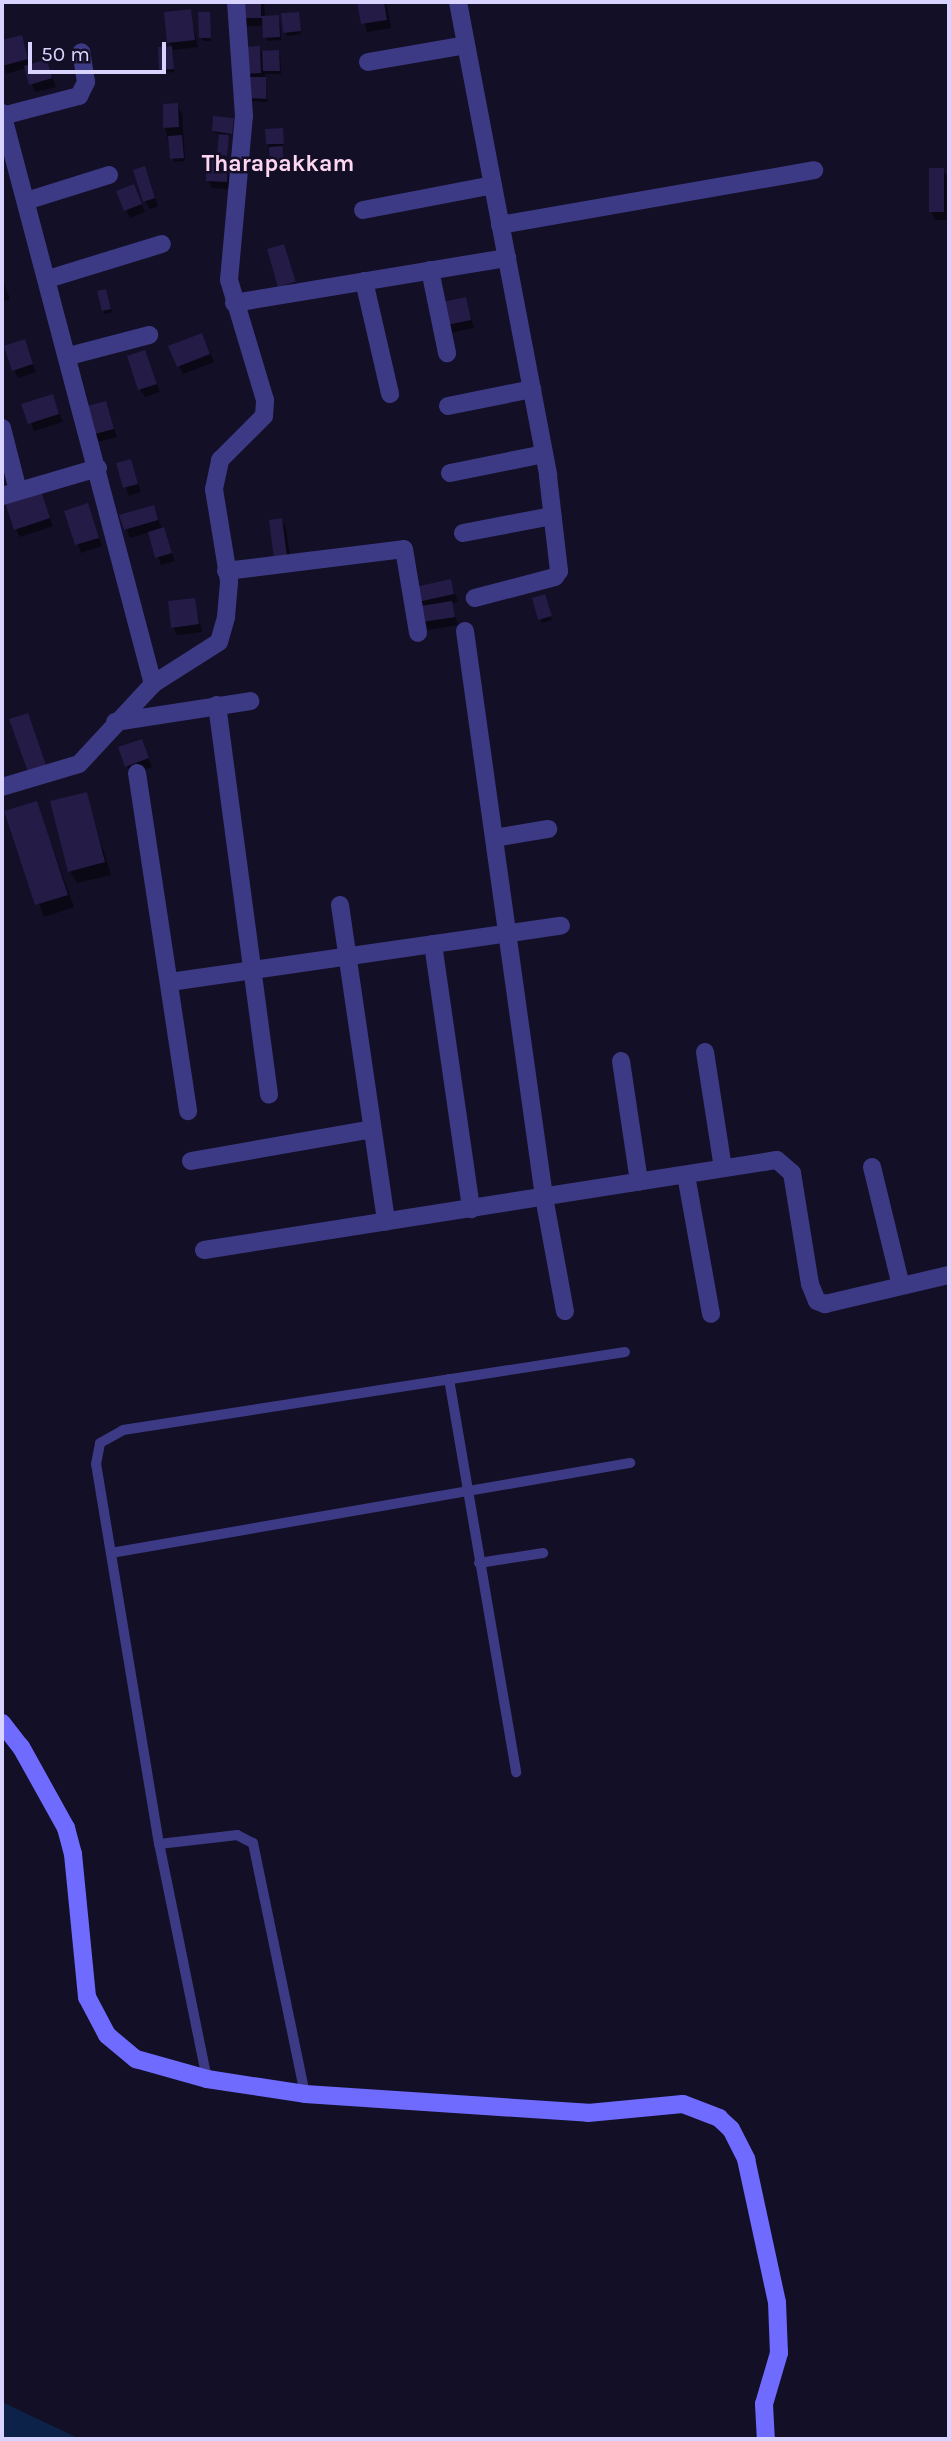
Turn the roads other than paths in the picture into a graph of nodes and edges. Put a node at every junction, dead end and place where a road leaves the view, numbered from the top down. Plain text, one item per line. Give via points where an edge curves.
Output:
1 (236, 2) edge
2 (457, 2) edge
3 (466, 46) junction
4 (81, 52) dead end
5 (368, 62) dead end
6 (2, 115) edge
7 (814, 170) dead end
8 (109, 175) dead end
9 (493, 185) junction
10 (26, 201) junction
11 (363, 210) dead end
12 (500, 225) junction
13 (162, 244) dead end
14 (507, 258) junction
15 (430, 270) junction
16 (48, 279) junction
17 (364, 281) junction
18 (234, 303) junction
19 (149, 335) dead end
20 (447, 354) dead end
21 (69, 356) junction
22 (532, 389) junction
23 (390, 394) dead end
24 (448, 406) dead end
25 (2, 428) edge
26 (544, 454) junction
27 (97, 468) junction
28 (450, 473) dead end
29 (10, 493) edge
30 (552, 516) junction
31 (464, 533) dead end
32 (226, 571) junction
33 (475, 598) dead end
34 (465, 631) dead end
35 (418, 633) dead end
36 (153, 684) junction
37 (250, 701) dead end
38 (217, 705) junction
39 (115, 722) junction
40 (136, 772) dead end
41 (2, 787) edge
42 (548, 829) dead end
43 (494, 838) junction
44 (340, 905) dead end
45 (561, 926) dead end
46 (507, 934) junction
47 (433, 944) junction
48 (348, 957) junction
49 (255, 970) junction
50 (170, 982) junction
51 (705, 1052) dead end
52 (621, 1061) dead end
53 (269, 1095) dead end
54 (188, 1111) dead end
55 (372, 1129) junction
56 (191, 1161) dead end
57 (872, 1167) dead end
58 (723, 1168) junction
59 (686, 1175) junction
60 (639, 1182) junction
61 (544, 1197) junction
62 (471, 1209) junction
63 (386, 1222) junction
64 (205, 1250) dead end
65 (949, 1275) edge
66 (901, 1286) junction
67 (565, 1311) dead end
68 (710, 1314) dead end
69 (625, 1352) dead end
70 (449, 1379) junction
71 (630, 1463) dead end
72 (467, 1491) junction
73 (111, 1553) junction
74 (543, 1553) dead end
75 (480, 1563) junction
76 (2, 1723) edge
77 (516, 1772) dead end
78 (159, 1844) junction
79 (207, 2078) junction
80 (305, 2094) junction
81 (766, 2439) edge

1 - 18 street via 244,116 229,281
2 - 3 street
3 - 5 street
3 - 9 street
4 - 6 street via 86,82 79,96
6 - 10 street
7 - 12 street
8 - 10 street
9 - 11 street
9 - 12 street
10 - 16 street
12 - 14 street
13 - 16 street
14 - 15 street
14 - 22 street
15 - 17 street
15 - 20 street
16 - 21 street
17 - 18 street
17 - 23 street
18 - 32 street via 265,400 264,416 220,460 214,489
19 - 21 street
21 - 27 street
22 - 24 street
22 - 26 street
25 - 29 street
26 - 28 street
26 - 30 street
27 - 29 street
27 - 36 street
30 - 31 street
30 - 33 street via 559,571 555,577
32 - 35 street via 404,549
32 - 36 street via 226,617 219,642
34 - 43 street
36 - 39 street
37 - 38 street
38 - 39 street
38 - 49 street
39 - 41 street via 79,765
40 - 50 street
42 - 43 street
43 - 46 street
44 - 48 street
45 - 46 street
46 - 47 street
46 - 61 street
47 - 48 street
47 - 62 street
48 - 49 street
48 - 55 street
49 - 50 street
49 - 53 street
50 - 54 street
51 - 58 street
52 - 60 street
55 - 56 street
55 - 63 street
57 - 66 street
58 - 59 street
58 - 66 street via 777,1160 792,1172 810,1284 817,1301 825,1304
59 - 60 street
59 - 68 street
60 - 61 street
61 - 62 street
61 - 67 street
62 - 63 street
63 - 64 street
65 - 66 street
69 - 70 lane
70 - 72 lane
70 - 73 lane via 112,1435 100,1443 96,1464
71 - 72 lane
72 - 73 lane
72 - 75 lane
73 - 78 lane
74 - 75 lane
75 - 77 lane
76 - 79 street via 21,1747 66,1828 73,1854 87,1997 107,2035 136,2059
78 - 79 lane
78 - 80 lane via 237,1835 253,1843
79 - 80 street
80 - 81 street via 587,2113 683,2104 719,2118 731,2129 746,2159 777,2302 779,2353 764,2404

